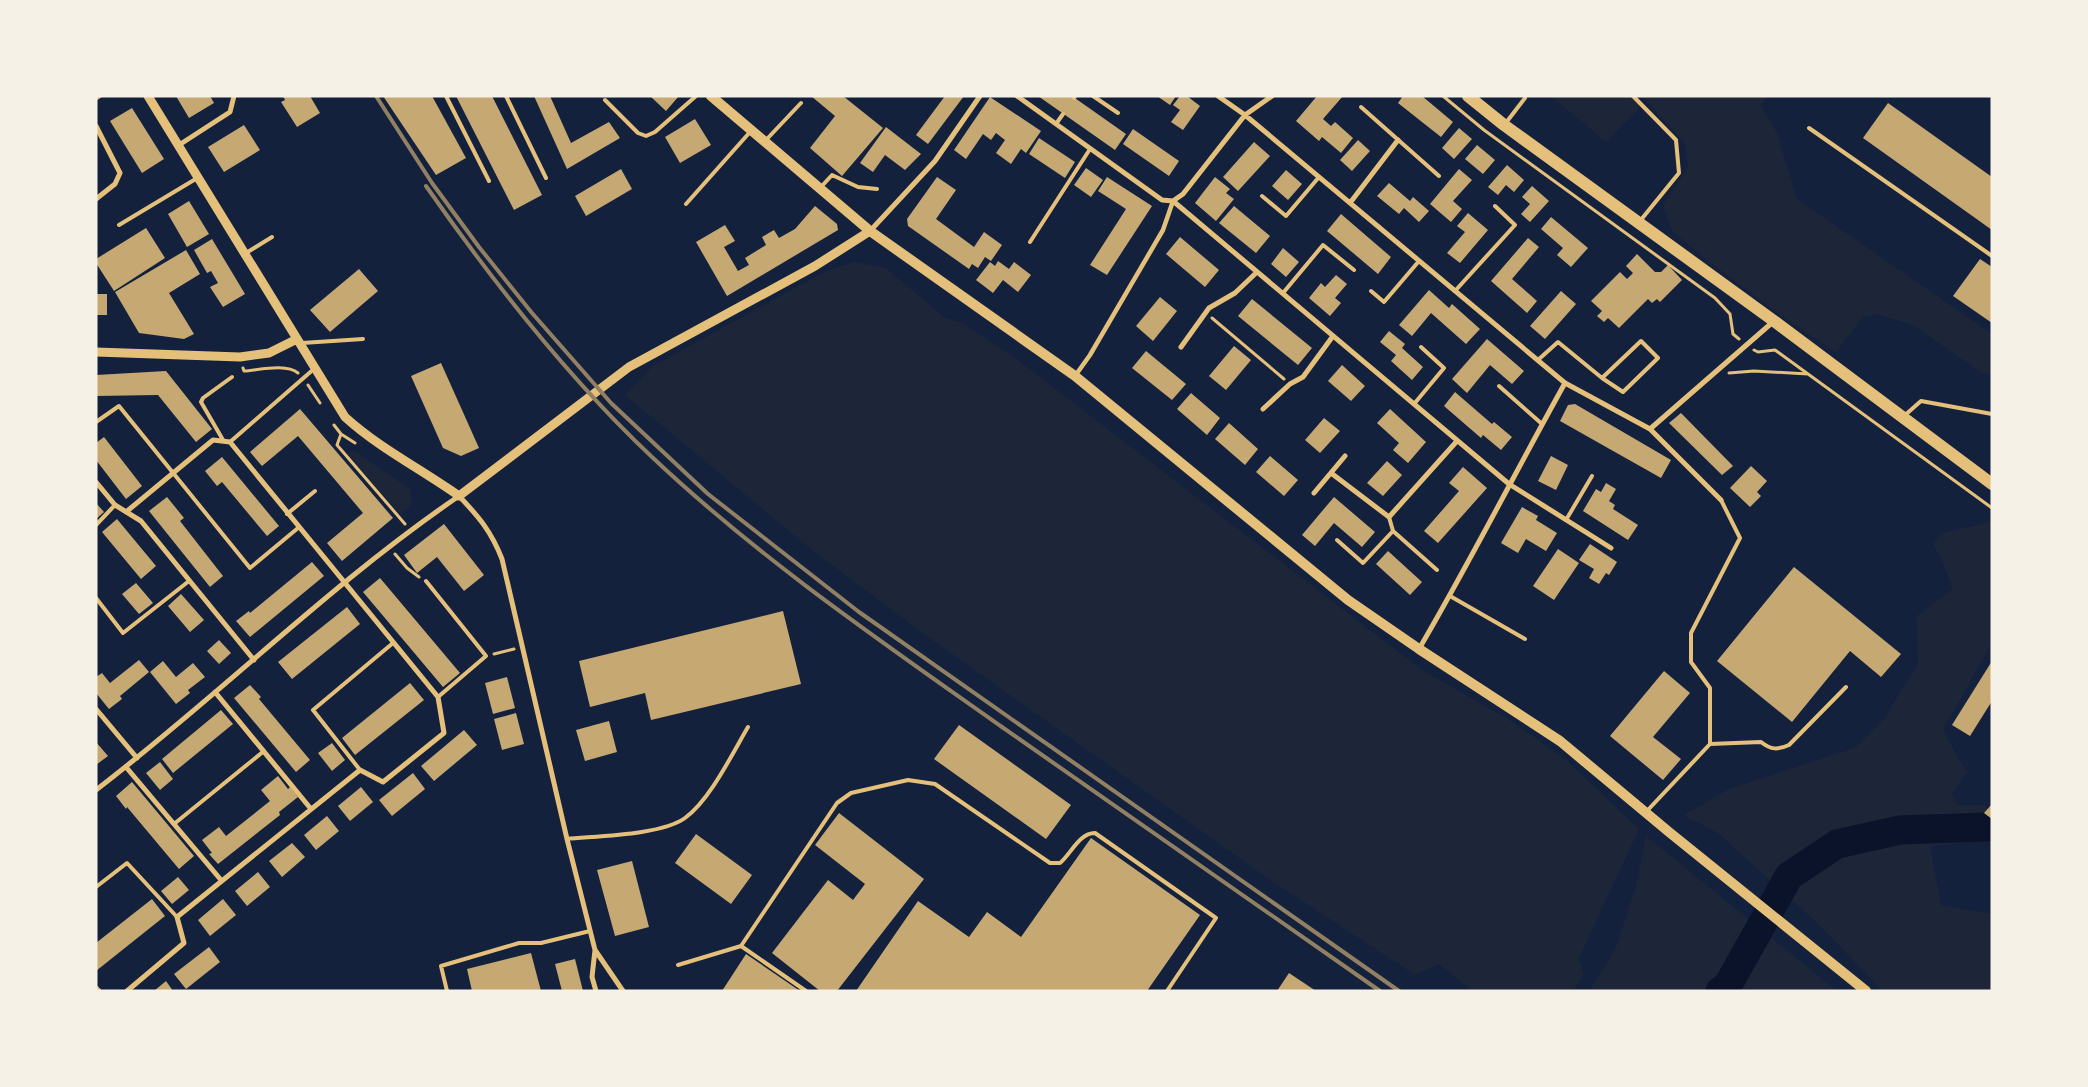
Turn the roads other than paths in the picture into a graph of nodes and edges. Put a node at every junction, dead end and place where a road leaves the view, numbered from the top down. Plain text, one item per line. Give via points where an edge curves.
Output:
1 (148, 96) edge
2 (234, 96) edge
3 (446, 96) edge
4 (506, 96) edge
5 (696, 96) edge
6 (711, 96) edge
7 (980, 96) edge
8 (1017, 96) edge
9 (1093, 96) edge
10 (1218, 96) edge
11 (1272, 96) edge
12 (1468, 96) edge
13 (1634, 96) edge
14 (1525, 98) dead end
15 (605, 100) dead end
16 (801, 103) dead end
17 (1361, 107) dead end
18 (1118, 113) dead end
19 (1063, 114) dead end
20 (1244, 115) junction
21 (1056, 124) junction
22 (1504, 125) junction
23 (96, 126) edge
24 (1809, 128) dead end
25 (752, 130) junction
26 (1398, 140) junction
27 (765, 142) junction
28 (179, 145) junction
29 (1090, 149) junction
30 (1439, 176) dead end
31 (199, 177) junction
32 (1319, 177) junction
33 (546, 178) dead end
34 (489, 181) dead end
35 (820, 188) junction
36 (877, 189) dead end
37 (1262, 196) dead end
38 (96, 199) edge
39 (1173, 201) junction
40 (1350, 203) junction
41 (686, 204) dead end
42 (1495, 206) dead end
43 (1639, 223) junction
44 (119, 225) dead end
45 (870, 231) junction
46 (272, 237) dead end
47 (1030, 242) dead end
48 (245, 254) junction
49 (1992, 256) edge
50 (1419, 261) junction
51 (1354, 270) dead end
52 (1257, 272) junction
53 (1371, 291) dead end
54 (1455, 291) junction
55 (1283, 293) junction
56 (1774, 321) junction
57 (1333, 336) junction
58 (363, 339) dead end
59 (298, 341) junction
60 (1181, 347) dead end
61 (1421, 348) dead end
62 (96, 352) edge
63 (1538, 360) junction
64 (315, 368) junction
65 (1075, 376) junction
66 (232, 377) dead end
67 (1602, 378) junction
68 (1565, 382) junction
69 (1499, 386) dead end
70 (1414, 404) junction
71 (1263, 409) dead end
72 (1992, 414) edge
73 (1903, 417) junction
74 (96, 422) edge
75 (1542, 424) junction
76 (1650, 429) junction
77 (223, 440) junction
78 (1457, 441) junction
79 (230, 442) junction
80 (1345, 456) dead end
81 (1331, 473) junction
82 (172, 474) junction
83 (1592, 476) dead end
84 (96, 482) edge
85 (1509, 484) junction
86 (1992, 484) edge
87 (315, 491) dead end
88 (1314, 493) dead end
89 (458, 496) junction
90 (1721, 500) joint
91 (115, 506) junction
92 (126, 512) junction
93 (287, 514) junction
94 (1390, 517) junction
95 (1566, 520) junction
96 (96, 525) edge
97 (298, 528) junction
98 (1393, 531) junction
99 (1337, 540) dead end
100 (1611, 548) dead end
101 (1437, 570) dead end
102 (189, 581) junction
103 (426, 581) road end
104 (344, 583) junction
105 (1450, 596) junction
106 (96, 598) edge
107 (1525, 640) dead end
108 (393, 643) junction
109 (1419, 649) junction
110 (254, 660) junction
111 (1846, 687) dead end
112 (215, 692) junction
113 (438, 697) junction
114 (96, 709) edge
115 (748, 727) dead end
116 (1710, 744) junction
117 (264, 751) junction
118 (137, 758) junction
119 (126, 767) junction
120 (360, 770) junction
121 (96, 790) edge
122 (311, 809) junction
123 (1646, 812) junction
124 (174, 824) junction
125 (567, 840) junction
126 (221, 880) junction
127 (96, 887) edge
128 (177, 917) junction
129 (590, 931) junction
130 (741, 946) junction
131 (595, 950) junction
132 (678, 965) dead end
133 (96, 988) edge
134 (99, 991) edge
135 (128, 991) edge
136 (448, 991) edge
137 (596, 991) edge
138 (623, 991) edge
139 (806, 991) edge
140 (1167, 991) edge
141 (1866, 991) edge

1 - 28 street
2 - 28 street via 230,112
3 - 34 lane
4 - 33 lane
5 - 15 lane via 646,136 638,133
6 - 25 main road
7 - 45 street via 935,160
8 - 21 street
9 - 18 lane
10 - 20 street
11 - 20 street
12 - 22 main road
13 - 43 lane via 1676,140 1680,173
14 - 22 lane
16 - 27 lane
17 - 26 lane
19 - 21 lane
20 - 32 street
20 - 39 street via 1183,194
21 - 29 street
22 - 43 main road
23 - 38 street via 120,173 115,184
24 - 49 lane
25 - 27 main road
25 - 41 lane
26 - 30 lane
26 - 40 street
27 - 35 main road
28 - 31 street
29 - 39 street via 1162,200
29 - 47 lane
31 - 44 lane
31 - 48 street
32 - 37 lane via 1286,216
32 - 40 street
35 - 36 lane via 832,174 858,187
35 - 45 main road
39 - 52 street
39 - 65 street via 1163,230
40 - 50 street
42 - 54 lane via 1515,225
43 - 56 main road
45 - 65 main road
45 - 89 street via 815,266 629,368
46 - 48 lane
48 - 59 street
50 - 53 lane via 1384,302
50 - 54 street
51 - 55 lane via 1323,245
52 - 55 street
52 - 60 street via 1235,293 1210,308
54 - 63 street
55 - 57 street
56 - 73 main road
56 - 76 street
57 - 70 street
57 - 71 street via 1303,377 1290,384
58 - 59 lane
59 - 62 street via 269,354 240,357
59 - 64 street
61 - 70 lane via 1444,368
63 - 67 lane via 1558,342
63 - 68 street
64 - 79 lane
64 - 89 street via 345,417 366,435
65 - 109 main road via 1348,600
66 - 77 lane via 201,402
67 - 67 lane via 1623,392 1658,358 1641,341
68 - 75 street
68 - 76 street
69 - 75 lane
70 - 78 street
72 - 73 lane via 1921,401
73 - 86 main road
74 - 82 lane via 119,406
75 - 85 street
76 - 90 street
77 - 79 street
77 - 82 street via 213,440
78 - 85 street
78 - 94 street
79 - 93 street
80 - 81 street
81 - 88 street
81 - 94 street
82 - 92 street
82 - 97 lane via 250,568
83 - 95 lane
84 - 91 street
85 - 95 street
85 - 105 street
87 - 93 lane
89 - 104 street
89 - 125 street via 482,520 502,560
90 - 116 lane via 1740,538 1691,633 1691,662 1710,688
91 - 92 street
91 - 96 lane
92 - 102 street via 141,521
93 - 97 street
94 - 98 lane
95 - 100 street
97 - 104 street
98 - 99 lane via 1362,562
98 - 101 lane
102 - 106 lane via 123,633
102 - 110 street
103 - 113 lane via 486,656
104 - 108 street
104 - 110 street
105 - 107 lane
105 - 109 street
108 - 113 street
108 - 120 lane via 313,710
109 - 123 main road via 1560,741
110 - 112 street
111 - 116 lane via 1789,745 1768,748 1762,742
112 - 117 street
112 - 118 street
113 - 120 street via 444,733 383,782
114 - 118 street
115 - 125 lane via 707,794 684,819 636,832
116 - 123 lane
117 - 122 street
117 - 124 lane
118 - 119 street
119 - 121 street
119 - 124 street
120 - 122 street
122 - 126 street
123 - 141 main road
124 - 126 street
125 - 129 street
126 - 128 street
127 - 128 lane via 127,863
128 - 135 street via 184,943
129 - 131 street
129 - 136 lane via 541,943 519,943 441,966
130 - 132 lane
130 - 139 lane
130 - 140 lane via 838,803 851,792 908,780 935,784 1050,863 1060,863 1083,836 1096,833 1216,918
131 - 137 street via 592,977
131 - 138 street
133 - 134 street

